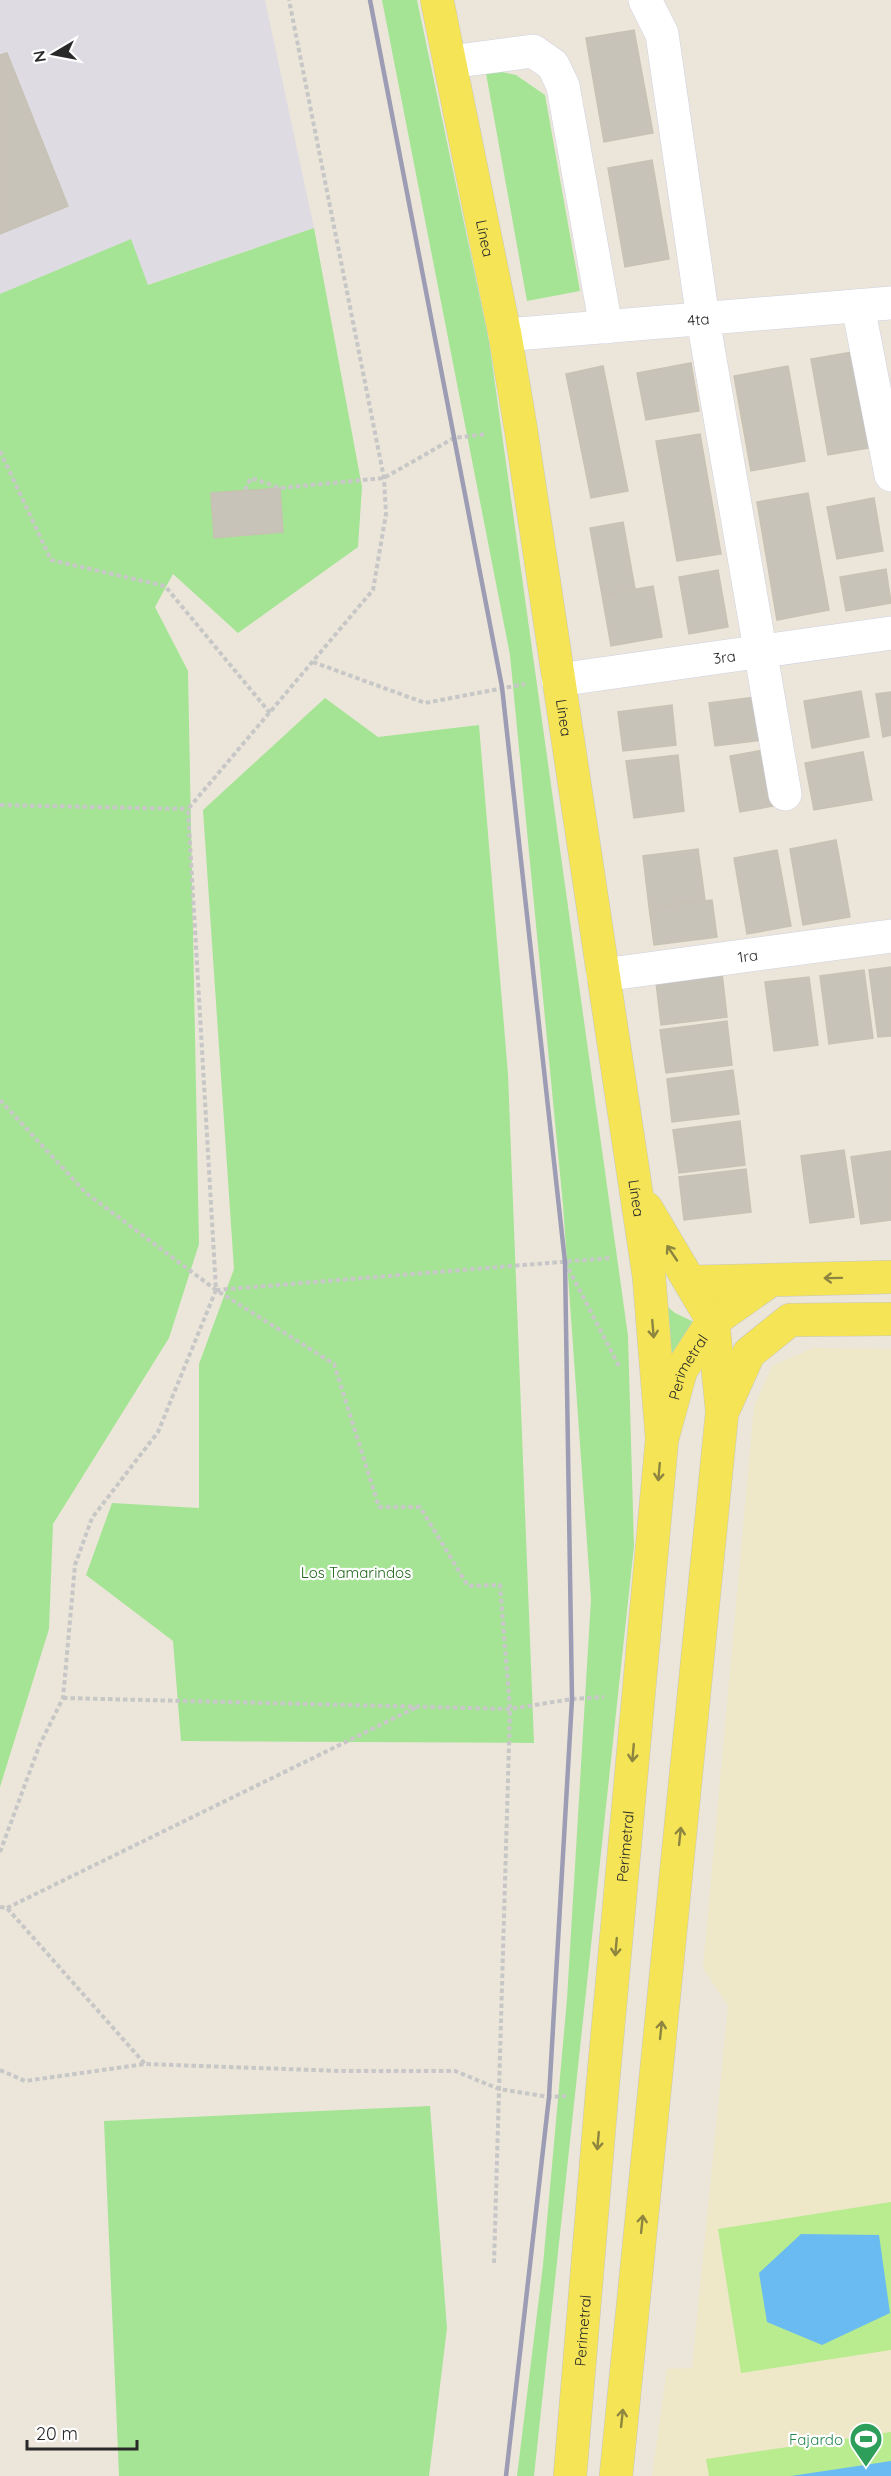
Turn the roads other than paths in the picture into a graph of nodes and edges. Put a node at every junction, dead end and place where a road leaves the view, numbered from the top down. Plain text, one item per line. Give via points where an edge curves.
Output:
1 (437, 0) edge
2 (645, 0) edge
3 (450, 62) junction
4 (891, 303) edge
5 (858, 306) junction
6 (703, 319) junction
7 (606, 327) junction
8 (505, 335) junction
9 (891, 475) edge
10 (891, 633) edge
11 (761, 651) junction
12 (558, 680) junction
13 (785, 794) dead end
14 (891, 936) edge
15 (603, 975) junction
16 (635, 1188) junction
17 (647, 1266) junction
18 (891, 1277) edge
19 (771, 1280) junction
20 (691, 1282) junction
21 (891, 1319) edge
22 (790, 1320) junction
23 (713, 1321) junction
24 (722, 1413) junction
25 (662, 1439) junction
26 (570, 2476) edge
27 (616, 2476) edge

1 - 3 main road, Línea
2 - 6 street via 662,34
3 - 7 street via 533,51 553,65 563,86
3 - 8 main road, Línea
4 - 5 street, 4ta
5 - 6 street, 4ta
5 - 9 street
6 - 7 street, 4ta
6 - 11 street
7 - 8 street, 4ta
8 - 12 main road, Línea
10 - 11 street, 3ra
11 - 12 street, 3ra
11 - 13 street
12 - 15 main road, Línea
14 - 15 street, 1ra
15 - 16 main road, Línea
16 - 17 main road, Línea
20 -> 16 main road
17 - 23 main road
17 -> 25 main road, Línea
18 -> 19 main road
19 - 20 main road
19 - 23 main road
20 - 23 main road
21 - 22 main road
22 - 23 main road
22 - 24 main road, Perimetral via 749,1353
23 - 24 main road, Perimetral
23 - 25 main road, Perimetral via 681,1370
27 -> 24 main road, Perimetral
25 -> 26 main road, Perimetral

